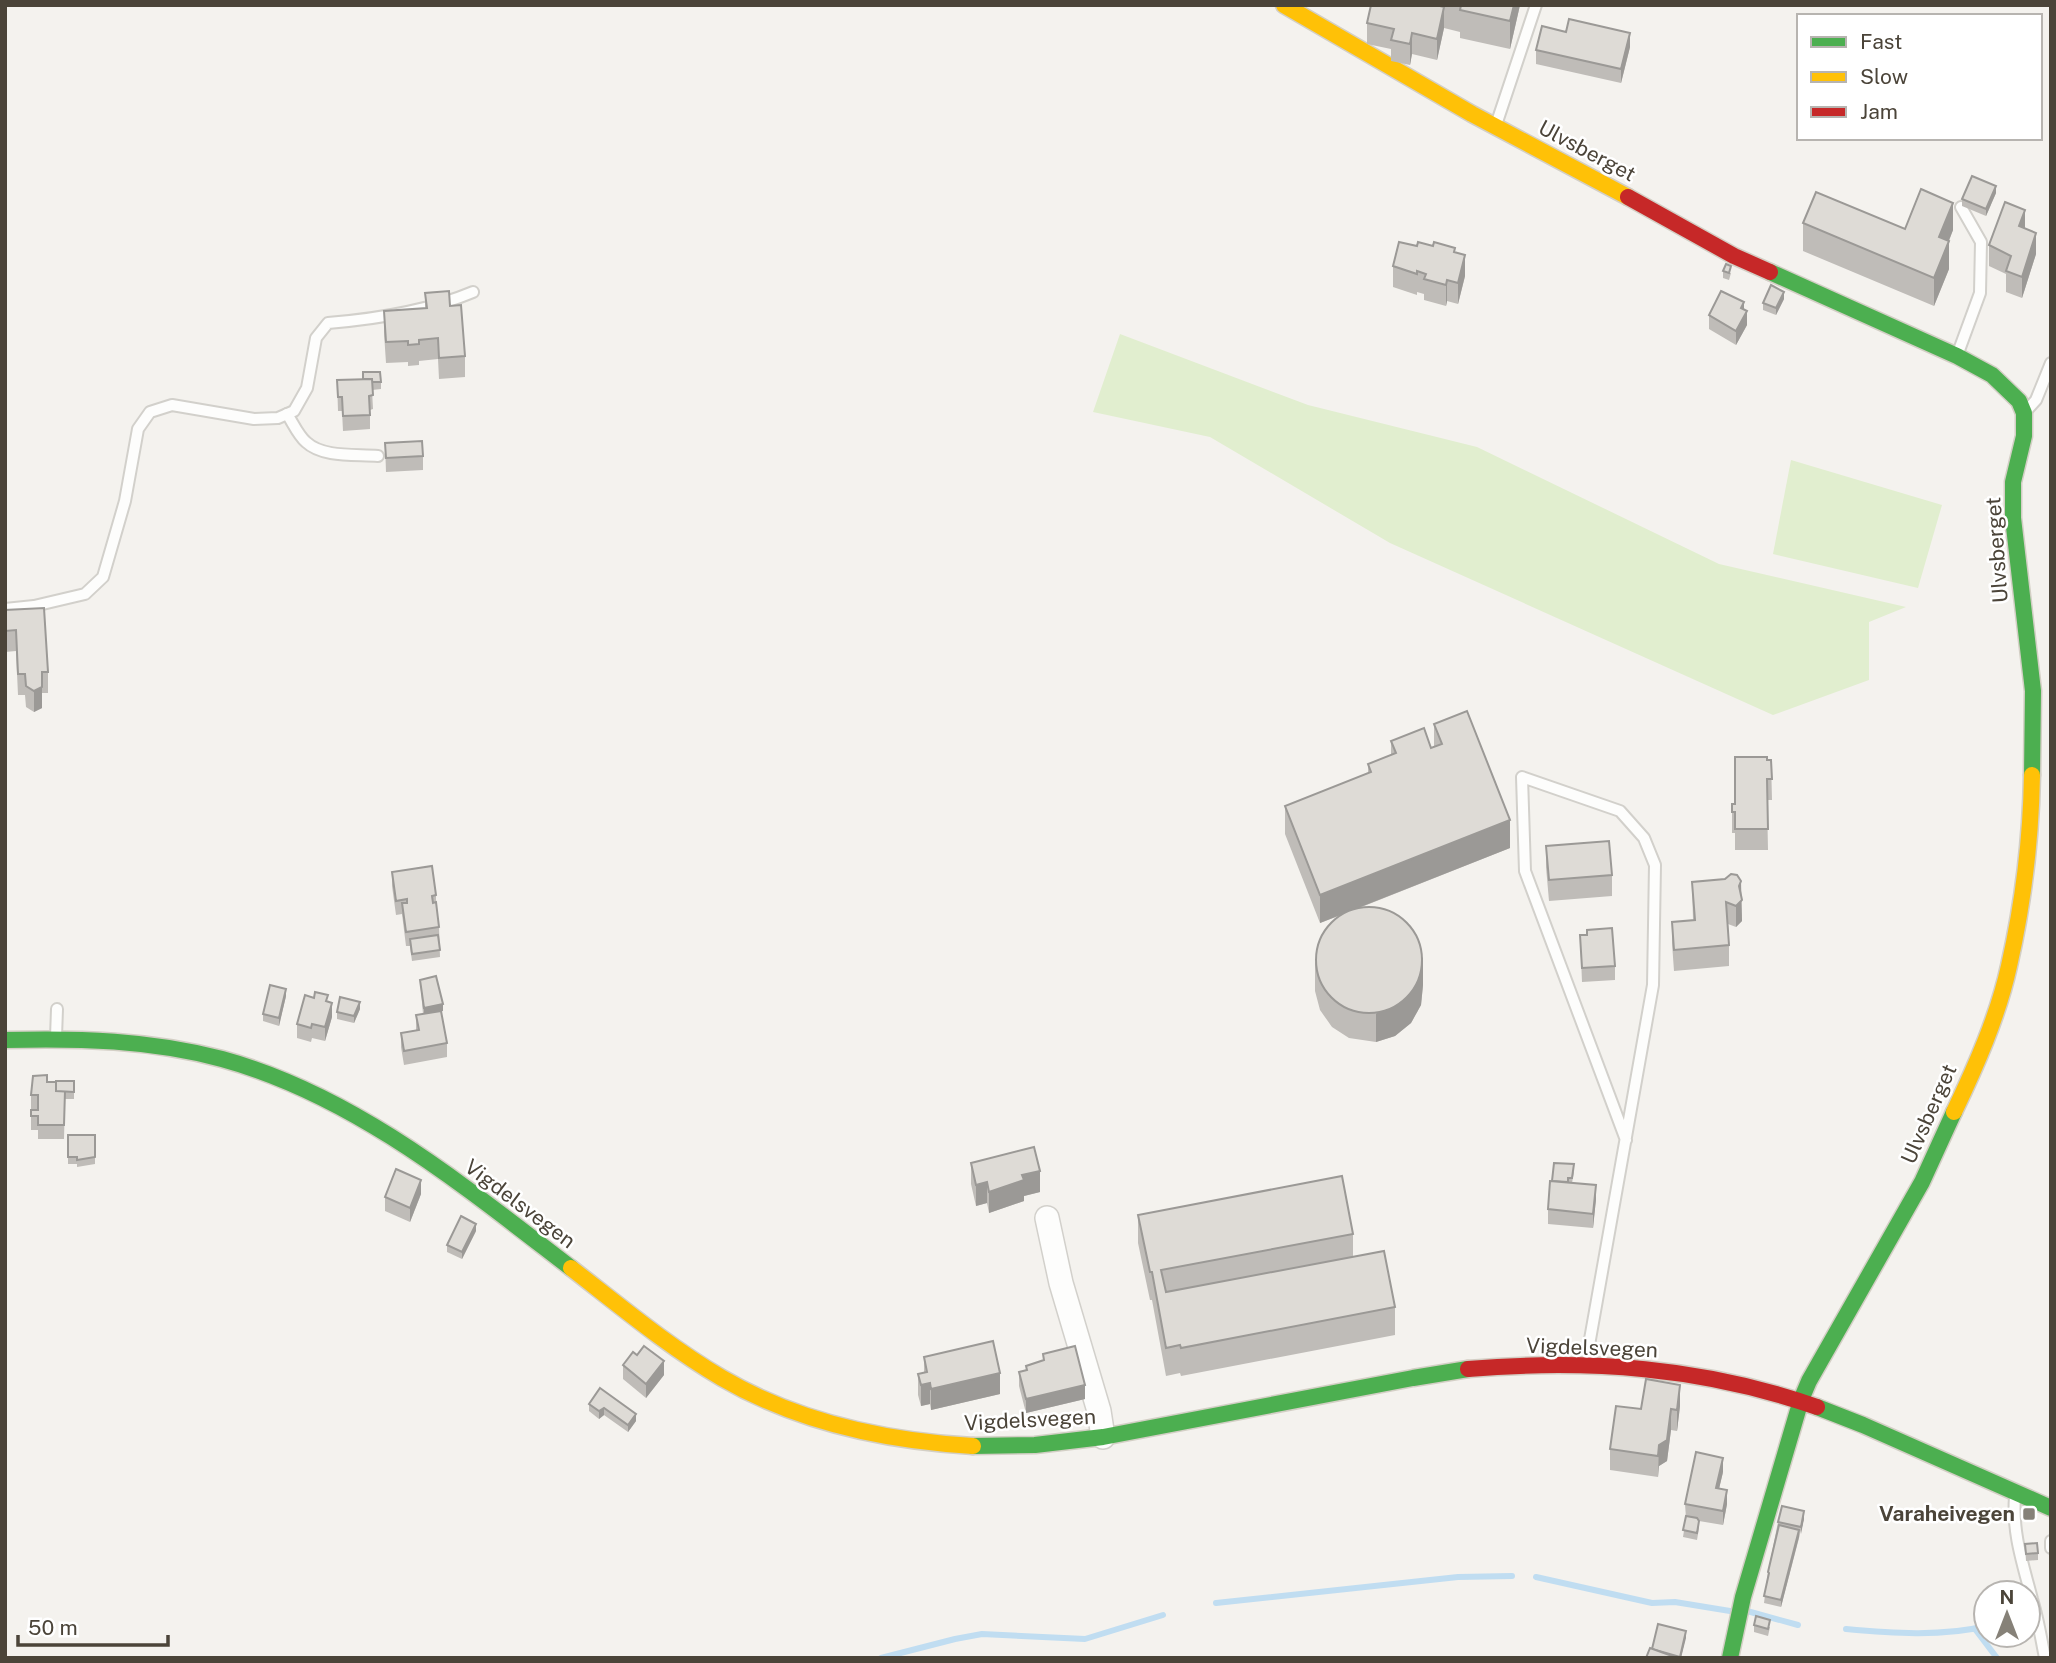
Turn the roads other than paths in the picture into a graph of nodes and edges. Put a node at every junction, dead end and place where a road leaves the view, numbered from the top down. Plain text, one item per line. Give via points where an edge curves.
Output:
1 (1284, 5) edge
2 (1536, 5) edge
3 (1496, 127) junction
4 (1961, 207) edge
5 (473, 292) dead end
6 (1957, 356) junction
7 (2051, 363) edge
8 (2024, 413) junction
9 (287, 414) junction
10 (378, 456) dead end
11 (5, 608) edge
12 (57, 1009) dead end
13 (56, 1039) junction
14 (5, 1040) edge
15 (1626, 1140) junction
16 (1047, 1218) dead end
17 (1589, 1365) junction
18 (1801, 1400) junction
19 (1102, 1437) junction
20 (2015, 1494) junction
21 (2051, 1508) edge
22 (2051, 1541) edge
23 (2051, 1548) edge
24 (1730, 1658) edge
25 (2045, 1658) edge

1 - 3 main road, Ulvsberget
2 - 3 lane
3 - 6 main road, Ulvsberget via 1734,256
4 - 6 lane via 1981,242 1980,293
5 - 9 lane via 402,312 328,323 316,338 307,388 294,411
6 - 8 main road, Ulvsberget via 2010,390
7 - 8 lane via 2036,400
8 - 18 main road, Ulvsberget via 2024,436 2013,482 2013,518 2033,691 2031,822 2009,968 1989,1030 1922,1182
9 - 10 lane via 316,449
9 - 11 lane via 254,419 172,405 150,412 138,429 125,501 103,576 85,594
12 - 13 lane
13 - 14 main road, Vigdelsvegen
13 - 19 main road, Vigdelsvegen via 131,1042 188,1052 250,1068 308,1092 379,1129 445,1174 691,1358 742,1389 790,1410 905,1440 959,1446
15 - 15 lane via 1525,871 1522,777 1620,811 1644,838 1655,866 1653,985
15 - 17 lane
16 - 19 street via 1099,1410
17 - 18 main road, Vigdelsvegen via 1695,1374
17 - 19 main road, Vigdelsvegen via 1460,1371
18 - 20 main road, Vigdelsvegen
18 - 24 main road via 1743,1597
20 - 21 main road, Vigdelsvegen
20 - 25 lane via 2013,1521
22 - 23 lane

